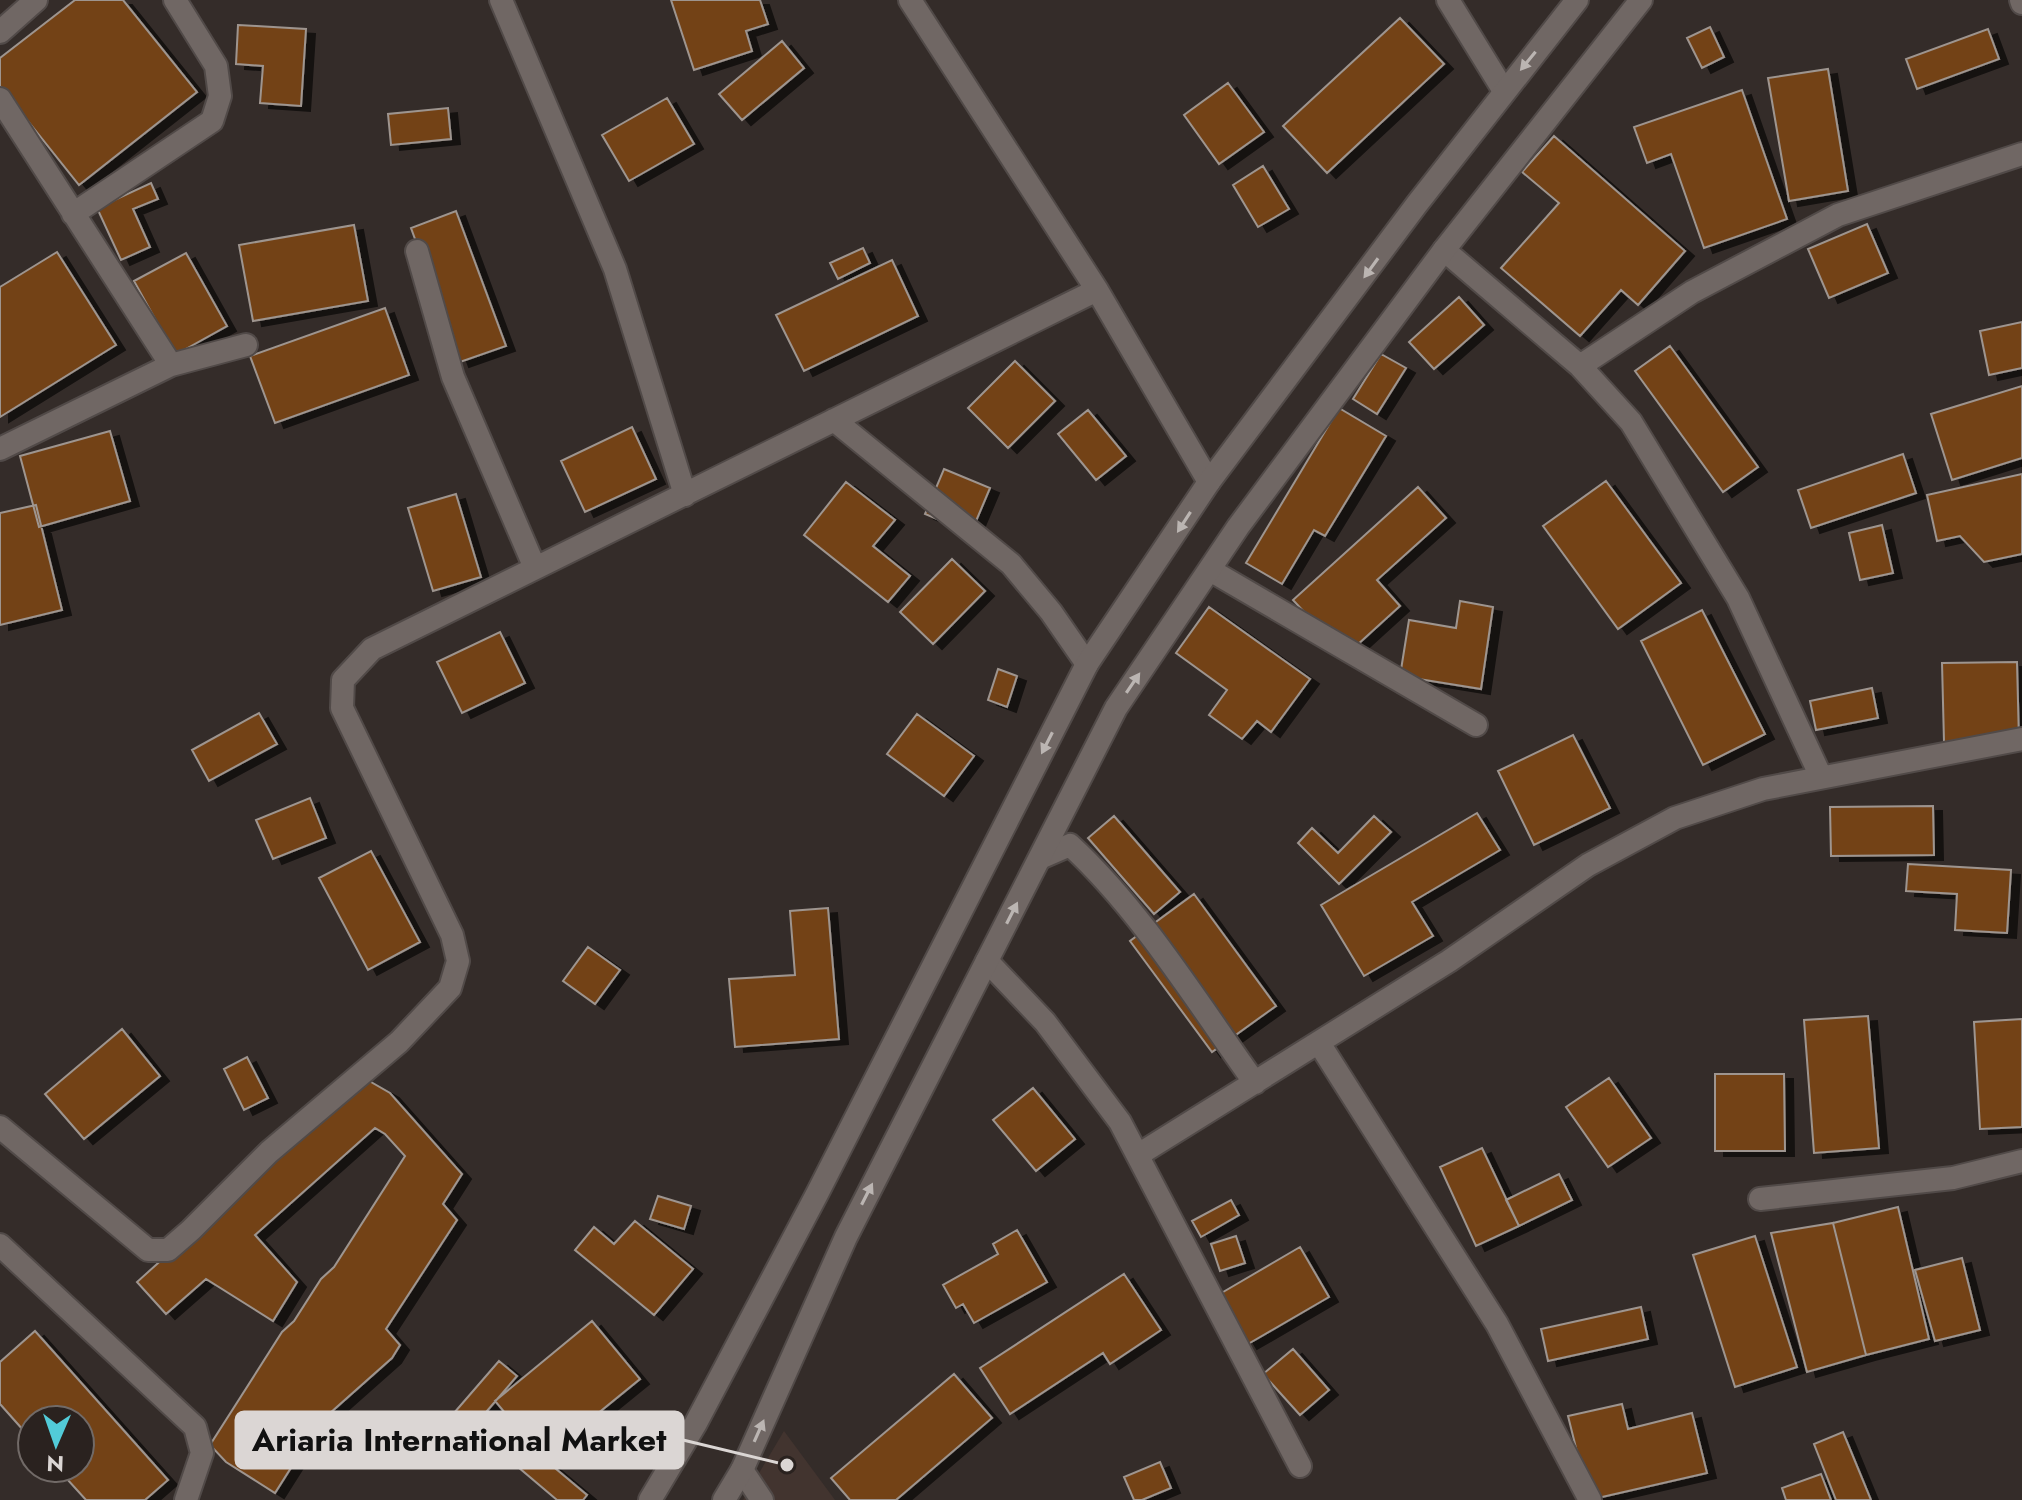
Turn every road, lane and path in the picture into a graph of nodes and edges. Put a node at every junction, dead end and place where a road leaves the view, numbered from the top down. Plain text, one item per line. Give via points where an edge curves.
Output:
1 (175, 0) edge
2 (501, 0) edge
3 (910, 0) edge
4 (1448, 0) edge
5 (1577, 0) edge
6 (1641, 0) edge
7 (20, 5) edge
8 (0, 32) edge
9 (1504, 91) junction
10 (0, 99) edge
11 (2022, 154) edge
12 (73, 214) junction
13 (1444, 250) junction
14 (417, 251) dead end
15 (1097, 290) junction
16 (246, 345) dead end
17 (171, 365) junction
18 (1580, 366) junction
19 (834, 420) junction
20 (0, 449) edge
21 (1209, 482) junction
22 (685, 495) junction
23 (535, 568) junction
24 (1210, 570) junction
25 (1087, 664) junction
26 (1476, 725) dead end
27 (2022, 739) edge
28 (1821, 777) junction
29 (1040, 858) junction
30 (987, 961) junction
31 (1319, 1043) junction
32 (1255, 1083) junction
33 (0, 1127) edge
34 (1138, 1155) junction
35 (2022, 1161) edge
36 (1760, 1199) dead end
37 (0, 1245) edge
38 (1300, 1466) dead end
39 (742, 1470) junction
40 (186, 1500) edge
41 (650, 1500) edge
42 (724, 1500) edge
43 (762, 1500) edge
44 (1590, 1500) edge

1 - 12 street via 216,66 220,96 212,121
2 - 22 street via 615,269
3 - 15 street
4 - 9 street
5 -> 9 street
6 - 13 street
7 - 8 street
9 -> 21 street
10 - 12 street
11 - 18 street via 1838,215 1692,292
12 - 17 street
13 - 18 street
13 - 24 street
14 - 23 street via 453,377
15 - 19 street
15 - 21 street
16 - 17 street
17 - 20 street
18 - 28 street via 1631,422 1738,598
19 - 22 street
19 - 25 street via 1011,564
21 -> 25 street
22 - 23 street
23 - 33 street via 372,649 343,680 342,708 452,935 458,961 450,988 399,1042 269,1152 168,1250 148,1250
24 - 26 street
29 -> 24 street via 1116,708
25 -> 41 street via 788,1248
27 - 28 street
28 - 31 street via 1763,789 1675,818 1588,865
30 -> 29 street
29 - 32 street via 1070,845 1097,870
30 - 34 street via 1045,1022 1120,1122
39 -> 30 street via 846,1237
31 - 32 street
31 - 44 street via 1497,1324
32 - 34 street
34 - 38 street
35 - 36 street via 1953,1178
37 - 40 street via 195,1427 202,1453
39 - 42 street
39 - 43 street

